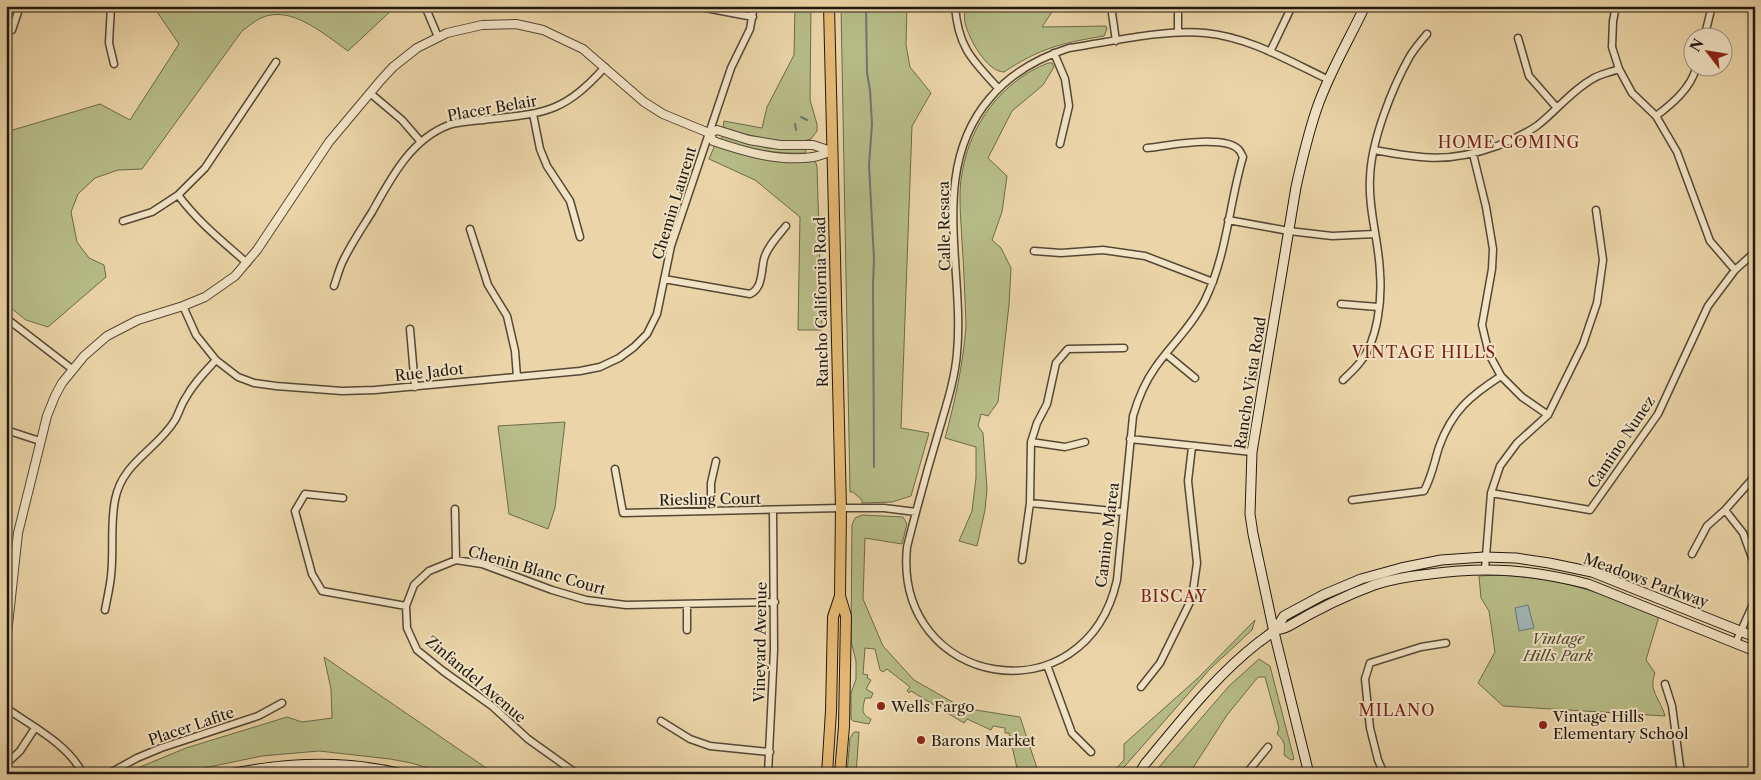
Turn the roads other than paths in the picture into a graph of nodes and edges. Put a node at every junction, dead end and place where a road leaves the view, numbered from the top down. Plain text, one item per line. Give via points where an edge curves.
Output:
1 (20, 6) edge
2 (111, 6) edge
3 (425, 6) edge
4 (695, 6) edge
5 (754, 6) edge
6 (829, 6) edge
7 (955, 6) edge
8 (1111, 6) edge
9 (1178, 6) edge
10 (1292, 6) edge
11 (1365, 6) edge
12 (1616, 6) edge
13 (1712, 6) edge
14 (753, 17) junction
15 (1706, 28) edge
16 (12, 30) dead end
17 (1178, 32) junction
18 (1427, 34) dead end
19 (438, 37) junction
20 (1518, 38) dead end
21 (1116, 41) junction
22 (1270, 52) junction
23 (1054, 53) junction
24 (276, 62) dead end
25 (114, 64) dead end
26 (605, 67) junction
27 (1619, 69) junction
28 (1692, 78) edge
29 (1329, 80) junction
30 (998, 88) junction
31 (370, 93) junction
32 (1557, 108) junction
33 (534, 114) junction
34 (1656, 116) junction
35 (709, 133) junction
36 (421, 142) junction
37 (1060, 144) dead end
38 (1147, 148) dead end
39 (1374, 150) junction
40 (832, 151) junction
41 (1473, 154) junction
42 (178, 195) junction
43 (1596, 210) dead end
44 (1228, 220) junction
45 (123, 221) dead end
46 (786, 226) dead end
47 (470, 229) dead end
48 (1289, 231) junction
49 (1375, 234) junction
50 (580, 237) dead end
51 (1034, 251) dead end
52 (1755, 252) edge
53 (247, 263) junction
54 (1734, 270) junction
55 (664, 279) junction
56 (1213, 282) junction
57 (334, 286) dead end
58 (1341, 304) dead end
59 (183, 306) junction
60 (1378, 307) junction
61 (6, 318) edge
62 (410, 329) dead end
63 (1124, 348) dead end
64 (1166, 354) junction
65 (216, 360) junction
66 (72, 369) junction
67 (1501, 376) junction
68 (517, 377) junction
69 (1195, 378) dead end
70 (1343, 380) dead end
71 (415, 387) junction
72 (1548, 415) junction
73 (6, 430) edge
74 (1130, 439) junction
75 (40, 441) junction
76 (1032, 442) junction
77 (1086, 442) dead end
78 (1192, 446) junction
79 (1252, 452) junction
80 (716, 461) dead end
81 (615, 469) dead end
82 (1755, 476) edge
83 (1491, 492) junction
84 (343, 498) dead end
85 (1352, 500) dead end
86 (1030, 503) junction
87 (841, 508) junction
88 (455, 509) dead end
89 (773, 510) junction
90 (1725, 510) junction
91 (711, 512) junction
92 (916, 512) junction
93 (1123, 512) junction
94 (1692, 554) dead end
95 (1484, 557) junction
96 (456, 560) junction
97 (1022, 560) dead end
98 (1755, 566) edge
99 (1484, 568) junction
100 (1755, 593) edge
101 (840, 596) junction
102 (775, 602) junction
103 (687, 604) junction
104 (9, 606) edge
105 (406, 606) junction
106 (104, 610) dead end
107 (687, 630) dead end
108 (1741, 631) junction
109 (1274, 632) junction
110 (1755, 637) edge
111 (1736, 642) junction
112 (6, 643) edge
113 (1446, 643) dead end
114 (1755, 651) edge
115 (832, 655) junction
116 (1047, 665) junction
117 (1665, 684) dead end
118 (1141, 687) dead end
119 (282, 702) dead end
120 (6, 708) edge
121 (661, 721) dead end
122 (844, 726) junction
123 (36, 728) junction
124 (1268, 747) dead end
125 (770, 752) junction
126 (1091, 752) dead end
127 (6, 764) edge
128 (1145, 764) junction
129 (83, 774) edge
130 (108, 774) edge
131 (230, 774) edge
132 (403, 774) edge
133 (578, 774) edge
134 (768, 774) edge
135 (827, 774) edge
136 (840, 774) edge
137 (1131, 774) edge
138 (1140, 774) edge
139 (1246, 774) edge
140 (1309, 774) edge
141 (1384, 774) edge
142 (1683, 774) edge

1 - 16 street
2 - 25 street via 109,43
3 - 19 street
4 - 14 street
5 - 14 street, Chemin Laurent
6 - 40 main road, Rancho California Road
7 - 30 street via 966,51
8 - 21 street
9 - 17 street
10 - 22 street
11 - 29 main road, Rancho Vista Road
12 - 27 street via 1612,47
13 - 15 street
14 - 35 street, Chemin Laurent
17 - 21 street, Calle Resaca
17 - 22 street, Calle Resaca via 1225,36
18 - 39 street via 1411,55 1384,112
19 - 26 street via 482,25 516,24 543,30 583,49
19 - 31 street via 406,56
20 - 32 street via 1529,76
21 - 23 street, Calle Resaca
22 - 29 street, Calle Resaca
23 - 30 street, Calle Resaca via 1032,63
23 - 37 street via 1066,79 1069,106
24 - 42 street via 205,168
26 - 33 street, Placer Belair via 570,100
26 - 35 street via 644,102 663,114
27 - 32 street via 1595,77
27 - 34 street via 1632,93
28 - 34 street via 1674,102
29 - 48 main road, Rancho Vista Road via 1304,146
30 - 92 street, Calle Resaca via 969,129 958,159 953,204 959,324 957,354 951,388
31 - 36 street via 402,120
31 - 53 street via 311,166
32 - 41 street via 1537,126 1512,140
33 - 36 street, Placer Belair via 463,122
33 - 50 street via 540,149 570,201
34 - 54 street via 1677,152 1710,241
35 - 40 street via 717,130 749,140 780,145 813,145
35 - 40 street via 713,141 762,155 813,157
35 - 55 street, Chemin Laurent via 671,246
36 - 57 street, Placer Belair via 391,179 343,261
38 - 44 street, Camino Marea via 1216,142 1239,150 1242,157
39 - 41 street via 1412,158
39 - 49 street via 1370,178
40 - 87 main road, Rancho California Road
41 - 67 street via 1493,249 1482,325 1489,354
42 - 45 street via 152,212
42 - 53 street via 207,230
43 - 72 street via 1603,260 1598,303 1583,344
44 - 48 street
44 - 56 street, Camino Marea
46 - 55 street via 765,257 759,286 750,294
47 - 68 street via 488,286 507,316
48 - 49 street via 1332,236
48 - 79 main road, Rancho Vista Road
49 - 60 street via 1380,273
51 - 56 street via 1103,250 1145,256
52 - 54 street, Camino Nunez
53 - 59 street via 221,287
54 - 83 street, Camino Nunez via 1708,306 1658,414 1590,510
55 - 68 street, Rue Jadot via 657,314 647,334 619,358 600,367 580,371
56 - 64 street, Camino Marea via 1190,324
58 - 60 street
59 - 65 street, Rue Jadot via 196,335
59 - 66 street via 120,328 96,345
60 - 70 street via 1375,335 1362,360
61 - 66 street
62 - 71 street
63 - 76 street via 1068,350 1056,363 1047,404
64 - 69 street
64 - 74 street, Camino Marea via 1139,399
65 - 71 street, Rue Jadot via 238,377 261,384 342,390
65 - 106 street via 195,383 176,420 164,435 122,477 115,500 111,575
66 - 75 street via 55,396
67 - 72 street via 1522,397
67 - 85 street via 1474,394 1453,417 1424,491
68 - 71 street, Rue Jadot
72 - 83 street via 1517,443 1500,466
73 - 75 street
74 - 78 street
74 - 93 street, Camino Marea
75 - 104 street via 18,533
76 - 77 street via 1065,447
76 - 86 street
78 - 79 street
78 - 118 street via 1188,481 1196,563 1192,598 1160,663
79 - 109 main road, Rancho Vista Road via 1250,514
80 - 91 street via 711,483
81 - 91 street, Riesling Court via 623,513
82 - 90 street
83 - 95 street
84 - 105 street via 304,494 295,511 312,574 322,591
86 - 93 street
86 - 97 street
87 - 89 street, Riesling Court
87 - 92 street, Riesling Court
87 - 101 main road, Rancho California Road
88 - 96 street
89 - 91 street, Riesling Court
89 - 102 street, Vineyard Avenue
90 - 94 street via 1706,526
90 - 98 street via 1743,533
92 - 116 street, Camino Marea via 907,547 906,576 913,606 930,633 955,655 986,668 1004,671
93 - 116 street, Camino Marea via 1117,580 1109,606 1088,640 1074,652
95 - 99 street
95 - 108 main road, Meadows Parkway via 1549,562 1592,572
95 - 109 main road, Meadows Parkway via 1441,560 1361,579 1284,616
96 - 103 street, Chenin Blanc Court via 482,564 586,600 626,605
96 - 105 street, Chenin Blanc Court via 429,570 414,585
99 - 109 main road, Meadows Parkway via 1406,577 1376,585 1346,596
99 - 111 main road, Meadows Parkway via 1547,574 1588,584
100 - 108 street
101 - 115 main road, Rancho California Road via 833,617
101 - 122 main road, Rancho California Road via 846,616
102 - 103 street, Chenin Blanc Court
102 - 125 street, Vineyard Avenue
103 - 107 street
104 - 112 street
105 - 133 street, Zinfandel Avenue via 407,628 417,650 492,706 528,739
108 - 110 main road, Meadows Parkway
108 - 111 street
109 - 128 main road, Meadows Parkway via 1219,678
109 - 140 main road, Rancho Vista Road
111 - 114 main road, Meadows Parkway
113 - 141 street via 1421,646 1370,663 1364,679 1370,728
115 - 122 main road via 837,668 836,717
115 - 135 main road, Rancho California Road
116 - 126 street via 1072,733
117 - 142 street via 1672,706
119 - 130 street, Placer Lafite via 258,716 161,748
120 - 123 street
121 - 125 street via 690,739 710,746
122 - 136 main road, Rancho California Road
123 - 127 street
123 - 129 street via 67,752
124 - 139 street
125 - 134 street, Vineyard Avenue
128 - 137 main road, Meadows Parkway
128 - 138 main road, Meadows Parkway
131 - 132 main road via 312,764 357,765

